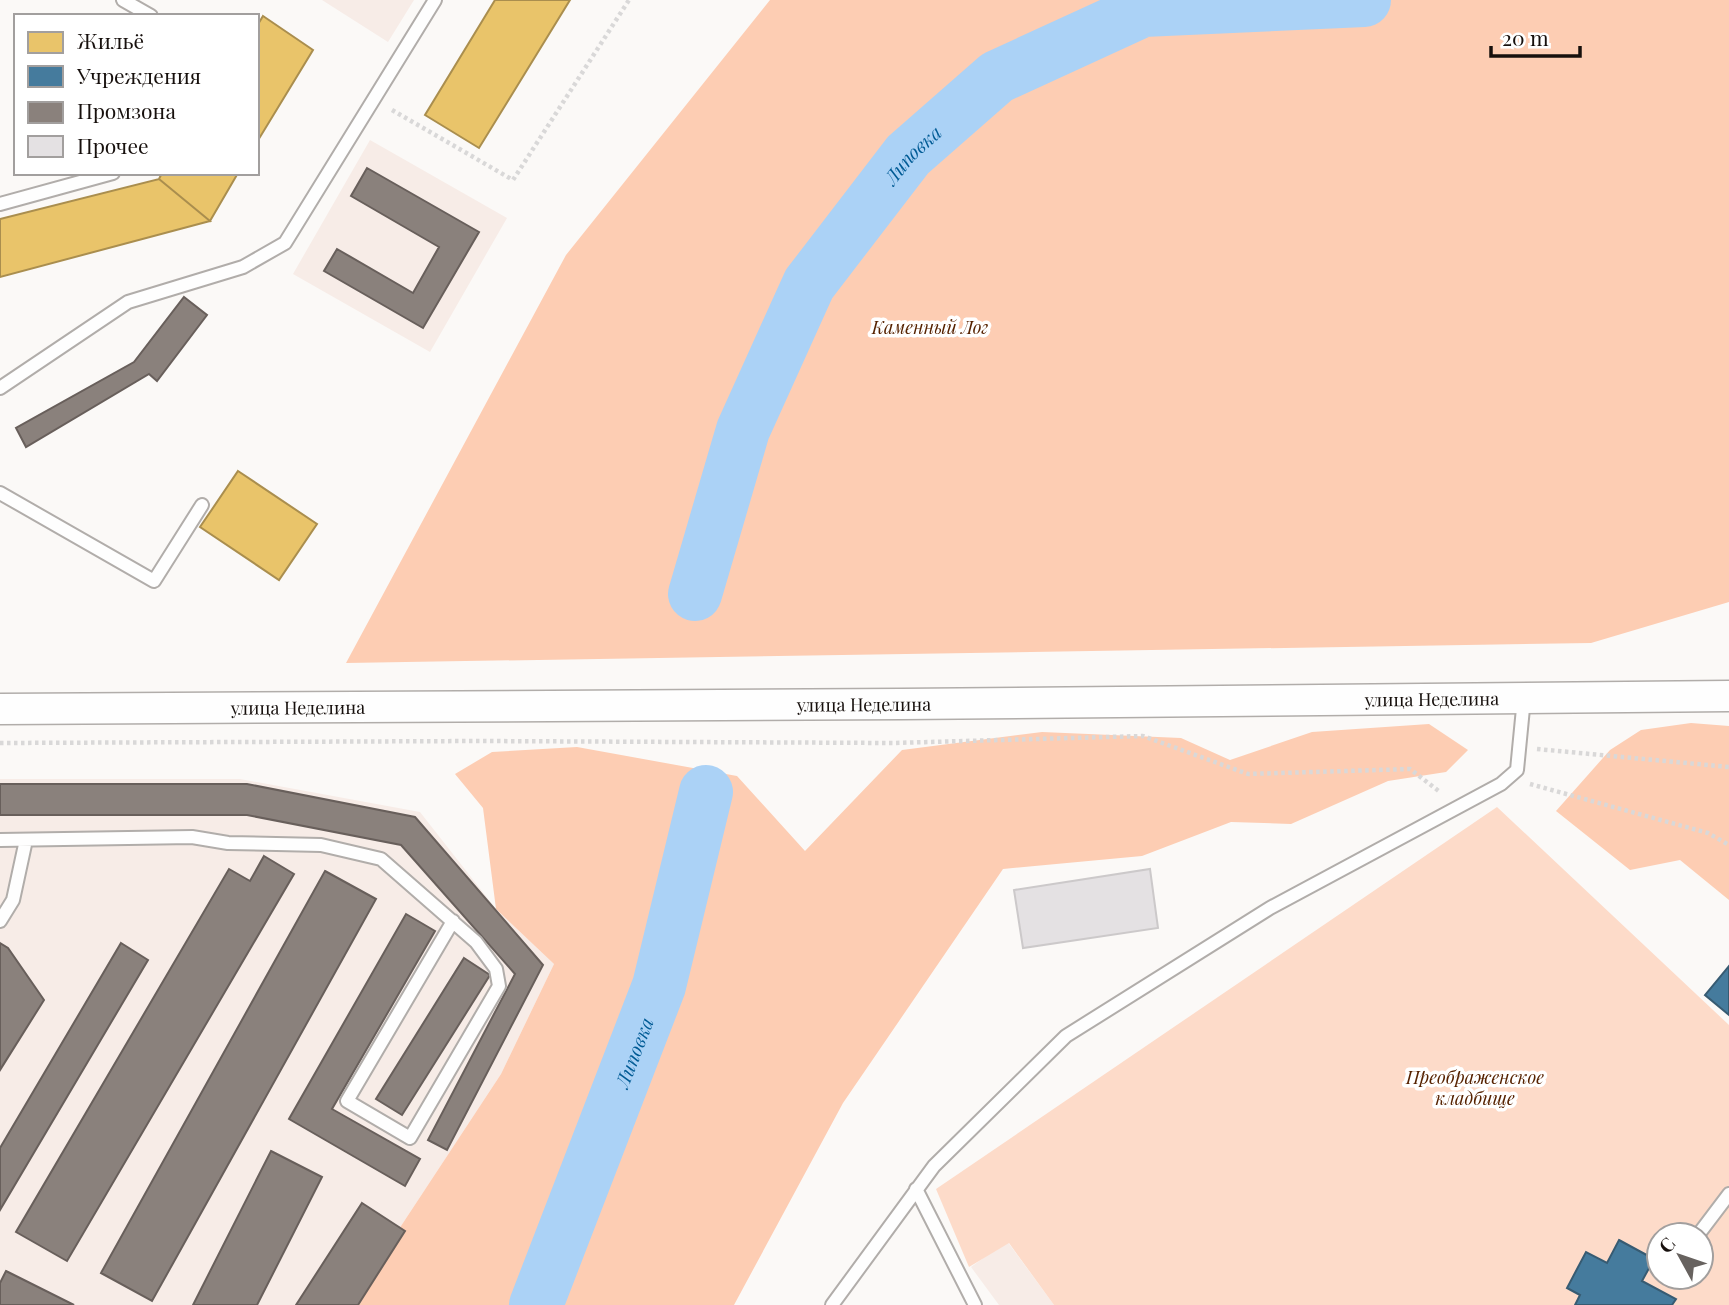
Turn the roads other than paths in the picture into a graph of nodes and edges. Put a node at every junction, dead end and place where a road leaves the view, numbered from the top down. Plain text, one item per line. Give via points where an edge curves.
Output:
1 (123, 0) edge
2 (433, 1) edge
3 (148, 14) edge
4 (106, 175) edge
5 (0, 204) edge
6 (0, 388) edge
7 (0, 493) edge
8 (202, 505) dead end
9 (1524, 696) junction
10 (1729, 696) edge
11 (0, 709) edge
12 (0, 840) edge
13 (26, 840) junction
14 (0, 921) edge
15 (453, 921) junction
16 (916, 1189) junction
17 (1729, 1194) edge
18 (1709, 1221) edge
19 (832, 1305) edge
20 (975, 1305) edge

1 - 3 lane
2 - 6 lane via 285,243 243,267 128,302
4 - 5 lane
7 - 8 lane via 154,581
9 - 10 street, улица Неделина
9 - 11 street, улица Неделина
9 - 16 lane via 1517,770 1501,785 1270,908 1066,1036
12 - 13 lane
13 - 14 lane via 13,900
13 - 15 lane via 192,837 228,843 321,845 381,859
15 - 15 lane via 496,969 499,986 410,1138 347,1101
16 - 19 lane
16 - 20 lane
17 - 18 lane

